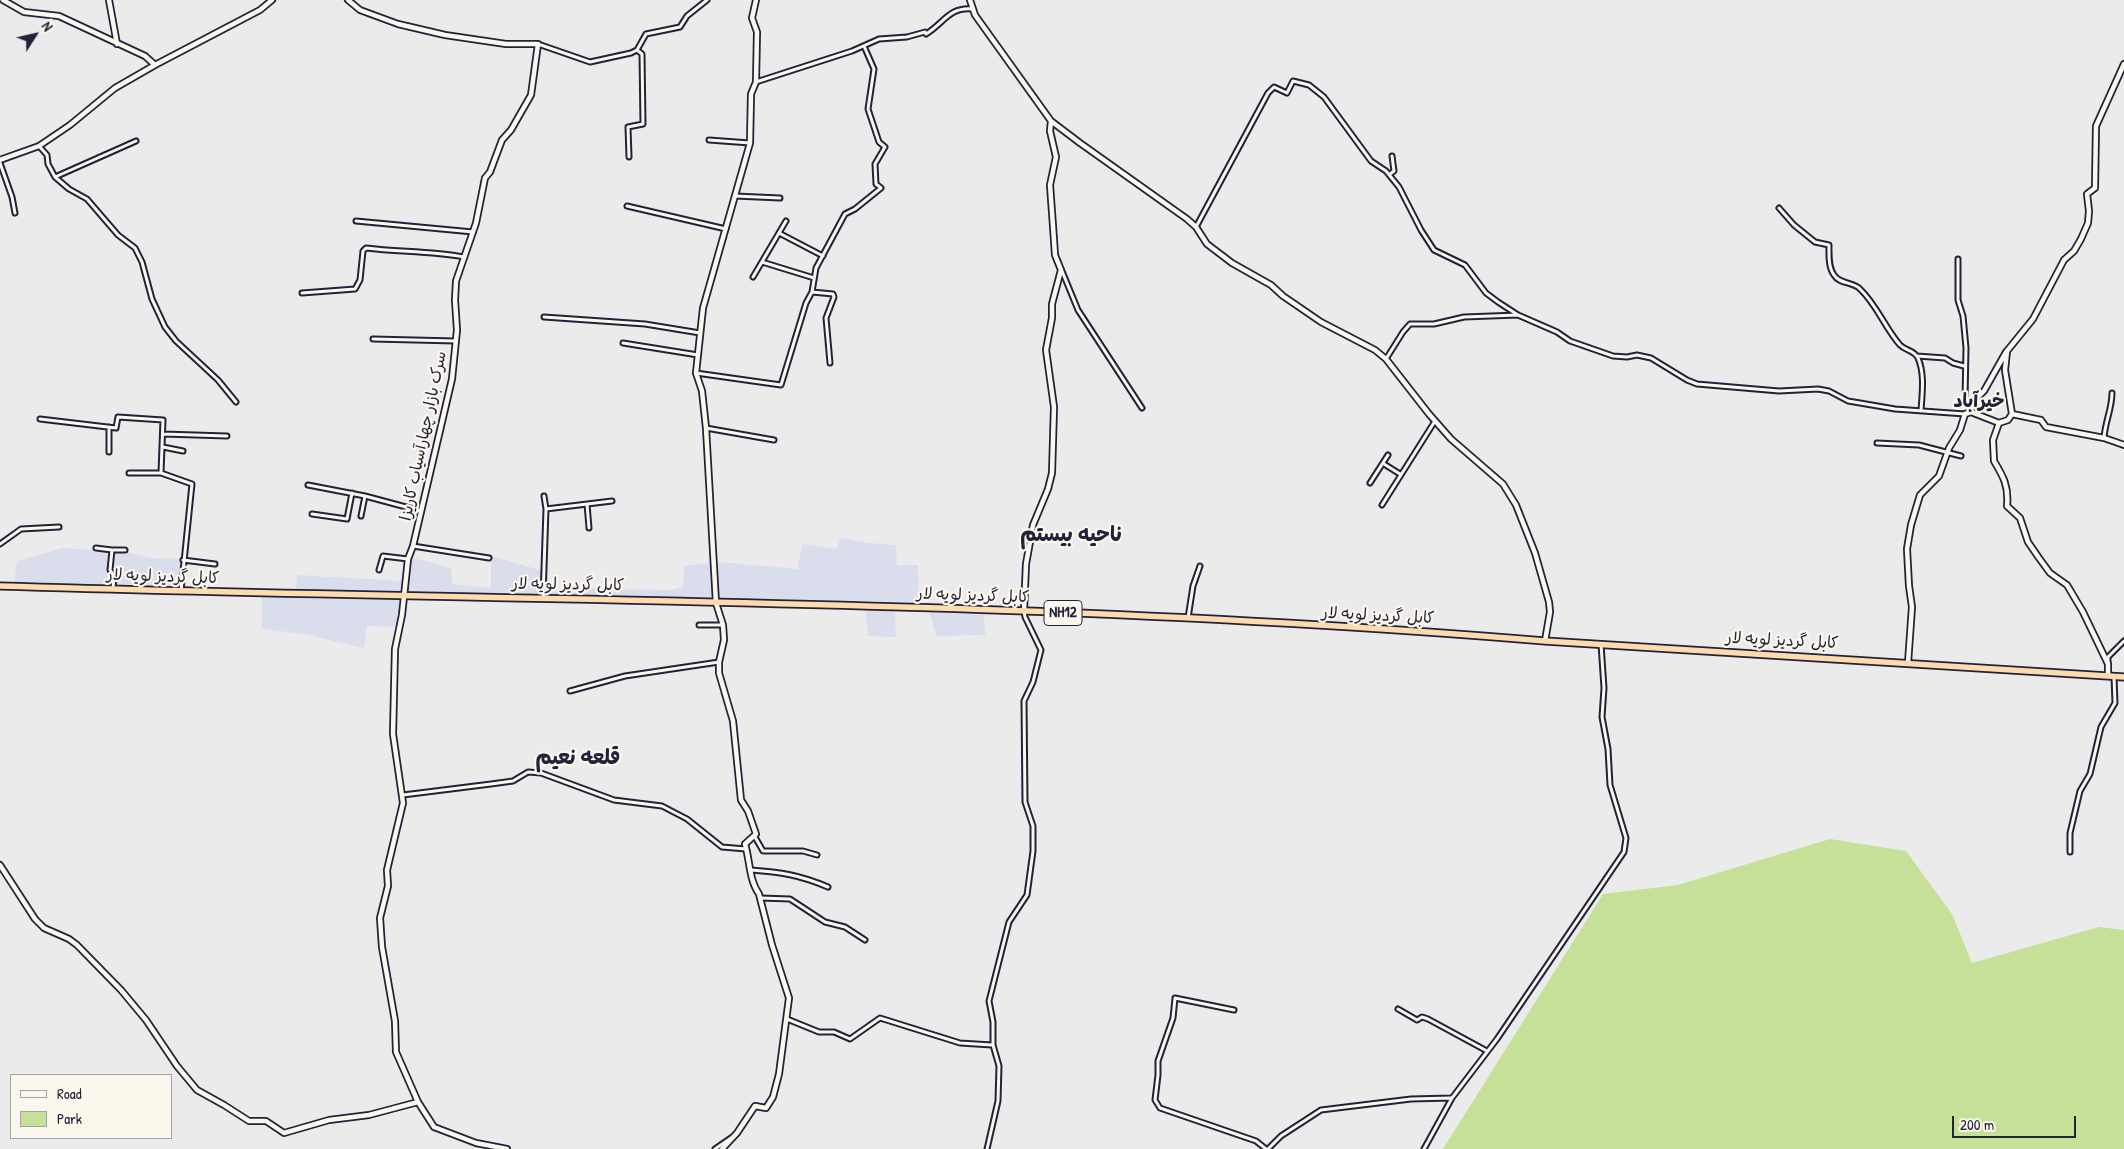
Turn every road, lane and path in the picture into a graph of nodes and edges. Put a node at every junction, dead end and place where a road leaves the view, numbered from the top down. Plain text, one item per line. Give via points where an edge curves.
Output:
1 (3, 0) edge
2 (110, 0) edge
3 (272, 0) edge
4 (348, 0) edge
5 (707, 0) edge
6 (756, 0) edge
7 (970, 0) edge
8 (972, 9) junction
9 (117, 44) junction
10 (538, 44) junction
11 (864, 46) junction
12 (636, 50) junction
13 (2124, 64) edge
14 (155, 65) junction
15 (756, 82) junction
16 (1051, 121) junction
17 (709, 140) dead end
18 (136, 142) dead end
19 (750, 143) junction
20 (39, 146) junction
21 (1392, 156) dead end
22 (629, 158) dead end
23 (0, 162) edge
24 (1386, 171) junction
25 (55, 177) junction
26 (735, 196) junction
27 (780, 198) dead end
28 (627, 206) dead end
29 (1779, 208) dead end
30 (15, 213) dead end
31 (356, 221) dead end
32 (786, 221) dead end
33 (1196, 227) junction
34 (726, 229) junction
35 (473, 232) junction
36 (779, 233) junction
37 (822, 256) junction
38 (464, 257) junction
39 (1958, 259) dead end
40 (762, 262) junction
41 (1061, 270) junction
42 (753, 277) dead end
43 (814, 278) junction
44 (812, 292) junction
45 (302, 293) dead end
46 (1518, 315) junction
47 (544, 317) dead end
48 (700, 333) junction
49 (373, 338) dead end
50 (456, 341) junction
51 (623, 343) dead end
52 (2006, 351) junction
53 (698, 355) junction
54 (1917, 356) junction
55 (1386, 359) junction
56 (830, 363) dead end
57 (1964, 366) junction
58 (696, 373) junction
59 (2112, 393) dead end
60 (236, 402) dead end
61 (1972, 403) junction
62 (1142, 408) dead end
63 (1921, 411) junction
64 (1971, 412) junction
65 (1965, 414) junction
66 (2012, 414) junction
67 (40, 419) dead end
68 (1435, 421) junction
69 (1999, 423) junction
70 (109, 427) junction
71 (706, 428) junction
72 (163, 434) junction
73 (227, 436) dead end
74 (2104, 438) junction
75 (774, 440) dead end
76 (1877, 443) dead end
77 (2124, 445) edge
78 (163, 447) junction
79 (184, 450) dead end
80 (109, 452) dead end
81 (1948, 452) junction
82 (1388, 455) dead end
83 (1961, 456) dead end
84 (1383, 464) junction
85 (129, 473) dead end
86 (161, 473) junction
87 (1400, 474) junction
88 (1370, 483) dead end
89 (308, 485) dead end
90 (352, 494) junction
91 (365, 496) junction
92 (544, 496) dead end
93 (612, 501) dead end
94 (587, 504) junction
95 (1382, 505) dead end
96 (546, 510) junction
97 (421, 511) junction
98 (312, 514) dead end
99 (361, 516) dead end
100 (59, 527) dead end
101 (589, 528) dead end
102 (0, 544) edge
103 (413, 546) junction
104 (96, 548) dead end
105 (112, 550) junction
106 (125, 550) dead end
107 (489, 558) dead end
108 (408, 559) junction
109 (183, 560) junction
110 (215, 564) dead end
111 (1200, 566) dead end
112 (379, 570) dead end
113 (0, 586) edge
114 (113, 589) junction
115 (182, 592) junction
116 (403, 597) junction
117 (543, 598) junction
118 (716, 603) junction
119 (1024, 611) junction
120 (1188, 618) junction
121 (699, 625) dead end
122 (723, 625) junction
123 (1546, 641) junction
124 (2124, 641) edge
125 (1601, 644) junction
126 (719, 662) junction
127 (1908, 663) junction
128 (2108, 664) junction
129 (2111, 676) junction
130 (2124, 677) edge
131 (570, 691) dead end
132 (403, 795) junction
133 (755, 837) junction
134 (747, 849) junction
135 (2070, 852) dead end
136 (817, 856) dead end
137 (0, 865) edge
138 (751, 870) junction
139 (828, 888) dead end
140 (760, 898) junction
141 (865, 940) dead end
142 (1398, 1009) dead end
143 (1234, 1010) dead end
144 (787, 1019) junction
145 (993, 1045) junction
146 (1487, 1051) junction
147 (1452, 1098) junction
148 (418, 1102) junction
149 (737, 1133) junction
150 (507, 1149) edge
151 (715, 1149) edge
152 (722, 1149) edge
153 (987, 1149) edge
154 (1267, 1149) edge
155 (1424, 1149) edge

1 - 9 street via 24,12 59,16
2 - 9 street
3 - 14 street via 260,10
4 - 10 street via 360,10 398,24 445,35 506,44
5 - 12 street via 687,16 680,28 646,34
6 - 15 street via 752,18 757,32
7 - 8 street
8 - 11 street via 952,12 943,23 926,34 879,39
8 - 16 street
9 - 14 street via 145,56
10 - 12 street via 590,62
10 - 35 street, سرک بازار چهارآسیاب کاریزا via 531,95 502,140 485,178
11 - 15 street
11 - 37 street via 874,69 868,109 879,142 885,147 875,164 876,184 881,188 845,214
12 - 22 street via 642,54 643,124 628,127
13 - 52 street via 2096,126 2095,188 2087,194 2088,223 2033,318
14 - 20 street via 115,88
15 - 19 street via 752,94
16 - 33 street
16 - 41 street via 1056,157 1050,185 1053,233 1055,255
17 - 19 street
18 - 25 street
19 - 26 street
20 - 23 street
20 - 25 street via 47,155
21 - 24 street via 1394,171 1391,175
23 - 30 street
24 - 33 street via 1371,161 1324,97 1309,85 1293,81 1287,93 1274,87 1268,93
24 - 46 street via 1399,187 1434,250 1465,265 1486,293
25 - 60 street via 87,199 118,235 135,248 165,326
26 - 27 street
26 - 34 street
28 - 34 street
29 - 54 street via 1815,242 1829,245 1828,258 1834,276 1859,287 1899,343
31 - 35 street
32 - 36 street
33 - 55 street via 1207,244 1232,263 1272,285 1321,322 1337,328
34 - 48 street via 703,308
35 - 38 street, سرک بازار چهارآسیاب کاریزا
36 - 37 street
36 - 40 street
37 - 43 street
38 - 45 street via 437,252 407,253 366,248 362,250 360,280 355,289
38 - 50 street, سرک بازار چهارآسیاب کاریزا via 456,281
39 - 57 street
40 - 42 street
40 - 43 street
41 - 62 street via 1078,310
41 - 119 street via 1052,304 1046,350 1054,406 1052,473 1032,525
43 - 44 street
44 - 56 street via 833,294 834,297 826,318
44 - 58 street via 806,302 781,386
46 - 55 street via 1410,324
46 - 63 street via 1570,341 1613,356 1651,358 1697,384 1779,391 1818,389 1848,401
47 - 48 street via 645,324
48 - 53 street
49 - 50 street
50 - 97 street, سرک بازار چهارآسیاب کاریزا via 452,379
51 - 53 street
52 - 61 street via 1984,391
52 - 66 street
53 - 58 street
54 - 57 street via 1945,358
54 - 63 street via 1923,378
55 - 68 street
57 - 61 street via 1965,400
58 - 71 street via 702,391
59 - 74 street
61 - 64 street
63 - 65 street
64 - 65 street
64 - 69 street
65 - 81 street
66 - 69 street via 2008,420
66 - 74 street via 2041,420 2046,427
67 - 70 street
68 - 87 street
68 - 123 street via 1502,484 1516,504 1549,602
69 - 128 street via 1993,440 1994,461 2006,480 2007,506 2020,518 2028,542 2039,558 2067,585
70 - 72 street via 116,427 118,417 162,420
70 - 80 street
71 - 75 street
71 - 118 street
72 - 73 street
72 - 78 street
74 - 77 street
76 - 81 street via 1919,445
78 - 79 street
78 - 86 street
81 - 83 street
81 - 127 street via 1938,476 1920,495 1911,525 1908,549 1912,607
82 - 84 street
84 - 87 street
84 - 88 street
85 - 86 street
86 - 109 street via 192,484
87 - 95 street
89 - 90 street
90 - 91 street
90 - 98 street via 346,519
91 - 97 street
91 - 99 street
92 - 96 street
93 - 94 street
94 - 96 street
94 - 101 street
96 - 117 street
97 - 103 street, سرک بازار چهارآسیاب کاریزا
100 - 102 street via 22,529
103 - 107 street
103 - 108 street, سرک بازار چهارآسیاب کاریزا
104 - 105 street
105 - 106 street
105 - 114 street via 110,570 114,576
108 - 112 street via 383,556
108 - 116 street, سرک بازار چهارآسیاب کاریزا
109 - 110 street
109 - 115 street
111 - 120 street
113 - 114 highway, کابل گردیز لویه لار / NH12
114 - 115 highway, کابل گردیز لویه لار / NH12
115 - 116 highway, کابل گردیز لویه لار / NH12
116 - 117 highway, کابل گردیز لویه لار / NH12
116 - 132 street, سرک بازار چهارآسیاب کاریزا via 395,648 393,734
117 - 118 highway, کابل گردیز لویه لار / NH12
118 - 119 highway, کابل گردیز لویه لار / NH12
118 - 122 street
119 - 120 highway, کابل گردیز لویه لار / NH12
119 - 145 street via 1041,650 1033,682 1024,701 1025,802 1034,826 1033,851 1027,895 1010,922 990,1001
120 - 123 highway, کابل گردیز لویه لار / NH12
121 - 122 street
122 - 126 street via 724,640
123 - 125 highway, کابل گردیز لویه لار / NH12
124 - 128 street via 2108,658
125 - 127 highway, کابل گردیز لویه لار / NH12
125 - 146 street via 1602,717 1610,785 1626,838 1624,852
126 - 131 street via 625,676
126 - 133 street via 733,721 741,800 748,811
127 - 129 highway, کابل گردیز لویه لار / NH12
128 - 129 street
129 - 130 highway, کابل گردیز لویه لار / NH12
129 - 135 street via 2115,703 2101,727 2090,774 2080,791 2070,833
132 - 134 street via 513,781 528,772 541,773 614,800 662,806 687,819 722,847
132 - 148 street, سرک بازار چهارآسیاب کاریزا via 380,918 395,1021 396,1052
133 - 134 street via 745,844
133 - 136 street via 763,851 802,851
134 - 138 street
137 - 148 street via 35,919 44,928 77,945 120,990 146,1020 190,1084 204,1096 249,1121 266,1121 284,1132
138 - 139 street via 806,877
138 - 140 street
140 - 141 street via 790,899 825,922 845,927
140 - 144 street via 789,998
142 - 146 street via 1417,1020 1422,1017 1428,1019
143 - 154 street via 1175,998 1173,1018 1158,1061 1155,1100 1160,1108 1256,1141
144 - 145 street via 819,1032 834,1032 850,1039 880,1018 960,1043
144 - 149 street via 773,1097 766,1108 755,1106
145 - 153 street via 999,1066 998,1100
146 - 147 street
147 - 154 street via 1410,1099 1321,1110 1280,1136
147 - 155 street
148 - 150 street, سرک بازار چهارآسیاب کاریزا via 434,1127 476,1143
149 - 151 street
149 - 152 street

